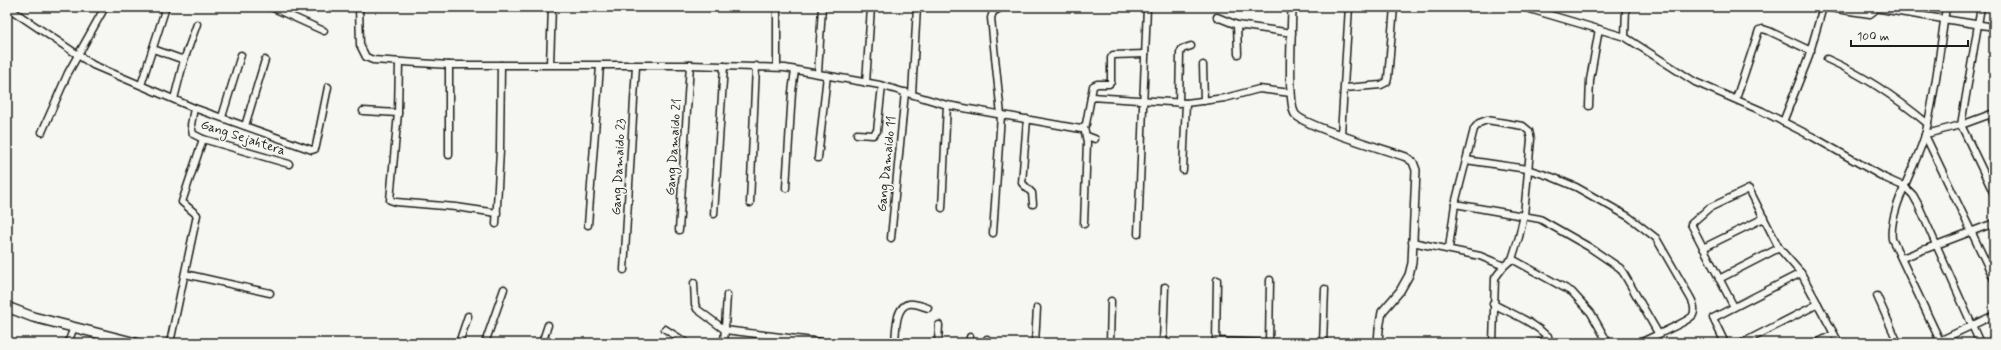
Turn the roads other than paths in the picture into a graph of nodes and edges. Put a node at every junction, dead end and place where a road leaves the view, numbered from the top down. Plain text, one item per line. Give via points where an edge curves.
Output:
1 (7, 7) edge
2 (105, 7) edge
3 (166, 7) edge
4 (271, 7) edge
5 (359, 7) edge
6 (552, 7) edge
7 (777, 7) edge
8 (822, 7) edge
9 (871, 7) edge
10 (917, 7) edge
11 (1002, 7) edge
12 (1147, 7) edge
13 (1292, 7) edge
14 (1349, 7) edge
15 (1394, 7) edge
16 (1523, 7) edge
17 (1626, 7) edge
18 (1946, 7) edge
19 (1981, 7) edge
20 (1874, 9) edge
21 (1910, 10) edge
22 (1216, 18) dead end
23 (1944, 19) junction
24 (197, 24) dead end
25 (1978, 24) junction
26 (1237, 25) junction
27 (1994, 27) edge
28 (1599, 29) junction
29 (324, 31) dead end
30 (1292, 33) junction
31 (1625, 37) junction
32 (1191, 46) dead end
33 (153, 49) junction
34 (1811, 51) junction
35 (1145, 54) junction
36 (1238, 54) dead end
37 (241, 55) dead end
38 (78, 56) junction
39 (1826, 59) dead end
40 (184, 60) junction
41 (265, 60) dead end
42 (399, 62) junction
43 (550, 64) junction
44 (449, 65) junction
45 (500, 65) junction
46 (690, 65) junction
47 (1203, 65) dead end
48 (600, 66) junction
49 (636, 66) junction
50 (724, 66) junction
51 (756, 66) junction
52 (777, 67) junction
53 (795, 70) junction
54 (818, 73) junction
55 (827, 75) junction
56 (866, 83) junction
57 (141, 85) junction
58 (882, 86) junction
59 (328, 87) dead end
60 (1344, 88) junction
61 (905, 92) junction
62 (1291, 93) junction
63 (912, 94) junction
64 (1091, 96) junction
65 (174, 99) junction
66 (1736, 99) junction
67 (1144, 100) junction
68 (1204, 102) junction
69 (1179, 103) junction
70 (1186, 103) junction
71 (947, 105) junction
72 (1589, 106) dead end
73 (194, 108) junction
74 (363, 111) dead end
75 (398, 113) junction
76 (1992, 114) edge
77 (1000, 115) junction
78 (222, 117) junction
79 (1027, 119) junction
80 (1783, 122) junction
81 (1928, 124) junction
82 (1994, 124) edge
83 (1961, 125) junction
84 (245, 126) junction
85 (1084, 127) junction
86 (42, 132) dead end
87 (858, 134) dead end
88 (1341, 134) junction
89 (1925, 134) junction
90 (1087, 136) junction
91 (204, 139) junction
92 (1095, 139) dead end
93 (449, 155) dead end
94 (818, 158) dead end
95 (1466, 160) junction
96 (289, 164) dead end
97 (1527, 169) junction
98 (1183, 170) dead end
99 (1905, 187) junction
100 (786, 188) dead end
101 (1994, 194) edge
102 (750, 202) dead end
103 (1033, 204) dead end
104 (1455, 204) junction
105 (942, 208) dead end
106 (497, 213) junction
107 (714, 214) dead end
108 (1524, 215) junction
109 (1764, 218) junction
110 (1994, 223) edge
111 (496, 224) dead end
112 (1084, 224) dead end
113 (588, 225) dead end
114 (679, 230) dead end
115 (1972, 231) junction
116 (993, 233) dead end
117 (1138, 234) dead end
118 (891, 238) dead end
119 (1412, 242) junction
120 (1936, 245) junction
121 (1449, 248) junction
122 (1703, 248) junction
123 (1779, 248) junction
124 (1902, 258) junction
125 (1512, 259) junction
126 (1504, 266) junction
127 (624, 270) dead end
128 (185, 274) junction
129 (1801, 274) junction
130 (1719, 279) junction
131 (1994, 279) edge
132 (1216, 280) dead end
133 (1270, 280) dead end
134 (694, 283) dead end
135 (1165, 287) dead end
136 (504, 289) dead end
137 (1325, 289) dead end
138 (270, 293) dead end
139 (727, 296) dead end
140 (1878, 296) dead end
141 (1111, 300) dead end
142 (1493, 304) junction
143 (1818, 304) junction
144 (7, 307) edge
145 (928, 308) dead end
146 (1037, 308) dead end
147 (1734, 308) junction
148 (1994, 315) edge
149 (468, 316) dead end
150 (548, 325) dead end
151 (939, 325) dead end
152 (1972, 326) junction
153 (74, 327) junction
154 (665, 330) dead end
155 (725, 330) junction
156 (1658, 333) junction
157 (1834, 334) junction
158 (1548, 336) junction
159 (1216, 342) edge
160 (1939, 342) edge
161 (68, 343) edge
162 (136, 343) edge
163 (170, 343) edge
164 (459, 343) edge
165 (485, 343) edge
166 (542, 343) edge
167 (687, 343) edge
168 (724, 343) edge
169 (829, 343) edge
170 (895, 343) edge
171 (938, 343) edge
172 (1035, 343) edge
173 (1110, 343) edge
174 (1163, 343) edge
175 (1268, 343) edge
176 (1323, 343) edge
177 (1378, 343) edge
178 (1493, 343) edge
179 (1539, 343) edge
180 (1551, 343) edge
181 (1608, 343) edge
182 (1640, 343) edge
183 (1725, 343) edge
184 (1742, 343) edge
185 (1817, 343) edge
186 (1839, 343) edge
187 (1898, 343) edge
188 (1980, 343) edge

1 - 38 street
2 - 38 street
3 - 33 street
4 - 29 street
5 - 42 street via 362,53 373,60
6 - 43 street
7 - 52 street
8 - 54 street
9 - 56 street
10 - 63 street
11 - 77 street via 993,12 991,18
12 - 35 street
13 - 30 street
14 - 60 street
15 - 60 street via 1387,82 1381,85
16 - 28 street
17 - 31 street
18 - 23 street
19 - 25 street
20 - 21 street
20 - 34 street via 1823,7
21 - 23 street
22 - 26 street
23 - 25 street
23 - 81 street
24 - 40 street
25 - 27 street
25 - 83 street
26 - 30 street
26 - 36 street
28 - 31 street
28 - 72 street via 1590,80
30 - 62 street
31 - 66 street via 1695,82
32 - 69 street via 1182,49 1180,53
33 - 40 street
33 - 57 street
34 - 66 street via 1769,30 1759,30
34 - 80 street
35 - 64 street via 1113,55 1111,82 1093,86
35 - 67 street
37 - 78 street
38 - 57 street
38 - 86 street
39 - 81 street via 1856,73
40 - 65 street
41 - 84 street
42 - 44 street
42 - 75 street
43 - 45 street
43 - 48 street
44 - 45 street
44 - 93 street
45 - 106 street
46 - 49 street
46 - 50 street
46 - 114 street, Gang Damaido 21
47 - 68 street
48 - 49 street
48 - 113 street
49 - 127 street, Gang Damaido 23
50 - 51 street
50 - 107 street
51 - 52 street
51 - 102 street
52 - 53 street
53 - 54 street
53 - 100 street
54 - 55 street
55 - 56 street
55 - 94 street
56 - 58 street
57 - 65 street
58 - 61 street
58 - 87 street via 876,134
59 - 84 street via 315,149
60 - 88 street
61 - 63 street
61 - 118 street, Gang Damaido 11
62 - 68 street via 1259,89
62 - 88 street via 1295,114 1301,119
63 - 71 street
64 - 67 street
64 - 85 street
65 - 73 street
66 - 80 street
67 - 69 street
67 - 117 street
68 - 70 street
69 - 70 street
70 - 98 street
71 - 77 street
71 - 105 street
73 - 78 street
73 - 91 street, Gang Sejahtera via 191,131
74 - 75 street
75 - 106 street via 390,200
76 - 82 street
76 - 83 street
77 - 79 street
77 - 116 street
78 - 84 street
79 - 85 street via 1081,129
79 - 103 street via 1022,183 1032,193
80 - 99 street
81 - 89 street
83 - 89 street
83 - 101 street
85 - 90 street
88 - 119 street via 1406,157 1413,162 1416,181
89 - 99 street
89 - 115 street
90 - 92 street
90 - 112 street
91 - 96 street, Gang Sejahtera
91 - 128 street via 182,202 197,216
95 - 97 street
95 - 97 street via 1474,129 1479,123 1487,120 1523,126 1529,131 1531,139
95 - 104 street
97 - 108 street
97 - 156 street via 1576,187 1629,217 1656,238 1694,305 1694,311 1689,319
99 - 120 street via 1918,204
99 - 124 street via 1892,225 1892,239
104 - 108 street
104 - 121 street
106 - 111 street
108 - 125 street
108 - 156 street via 1540,219 1569,235 1620,268
109 - 122 street
109 - 122 street via 1749,189 1709,208 1691,224
109 - 123 street
110 - 115 street
115 - 120 street
115 - 131 street
119 - 121 street
119 - 177 street via 1409,275 1400,291 1382,312
120 - 124 street
120 - 152 street
121 - 126 street via 1489,258
122 - 130 street
123 - 129 street
123 - 130 street
124 - 160 street
125 - 126 street
125 - 181 street via 1572,292 1591,313
126 - 142 street via 1495,278
128 - 138 street
128 - 163 street
129 - 143 street
129 - 147 street
130 - 147 street
132 - 159 street
133 - 175 street
134 - 155 street via 697,309
135 - 174 street
136 - 165 street
137 - 176 street
139 - 155 street
140 - 187 street
141 - 173 street
142 - 158 street
142 - 178 street
143 - 157 street
143 - 184 street
144 - 153 main road via 33,317
145 - 170 street via 910,303 904,305 900,310
146 - 172 street
147 - 183 street via 1713,318
148 - 152 street
149 - 164 street
150 - 166 street
151 - 171 street
152 - 160 street
152 - 188 street
153 - 161 street
153 - 162 main road
154 - 167 street
155 - 168 street
155 - 169 street
156 - 182 street
157 - 185 street
157 - 186 street
158 - 179 street
158 - 180 street
159 - 175 street

